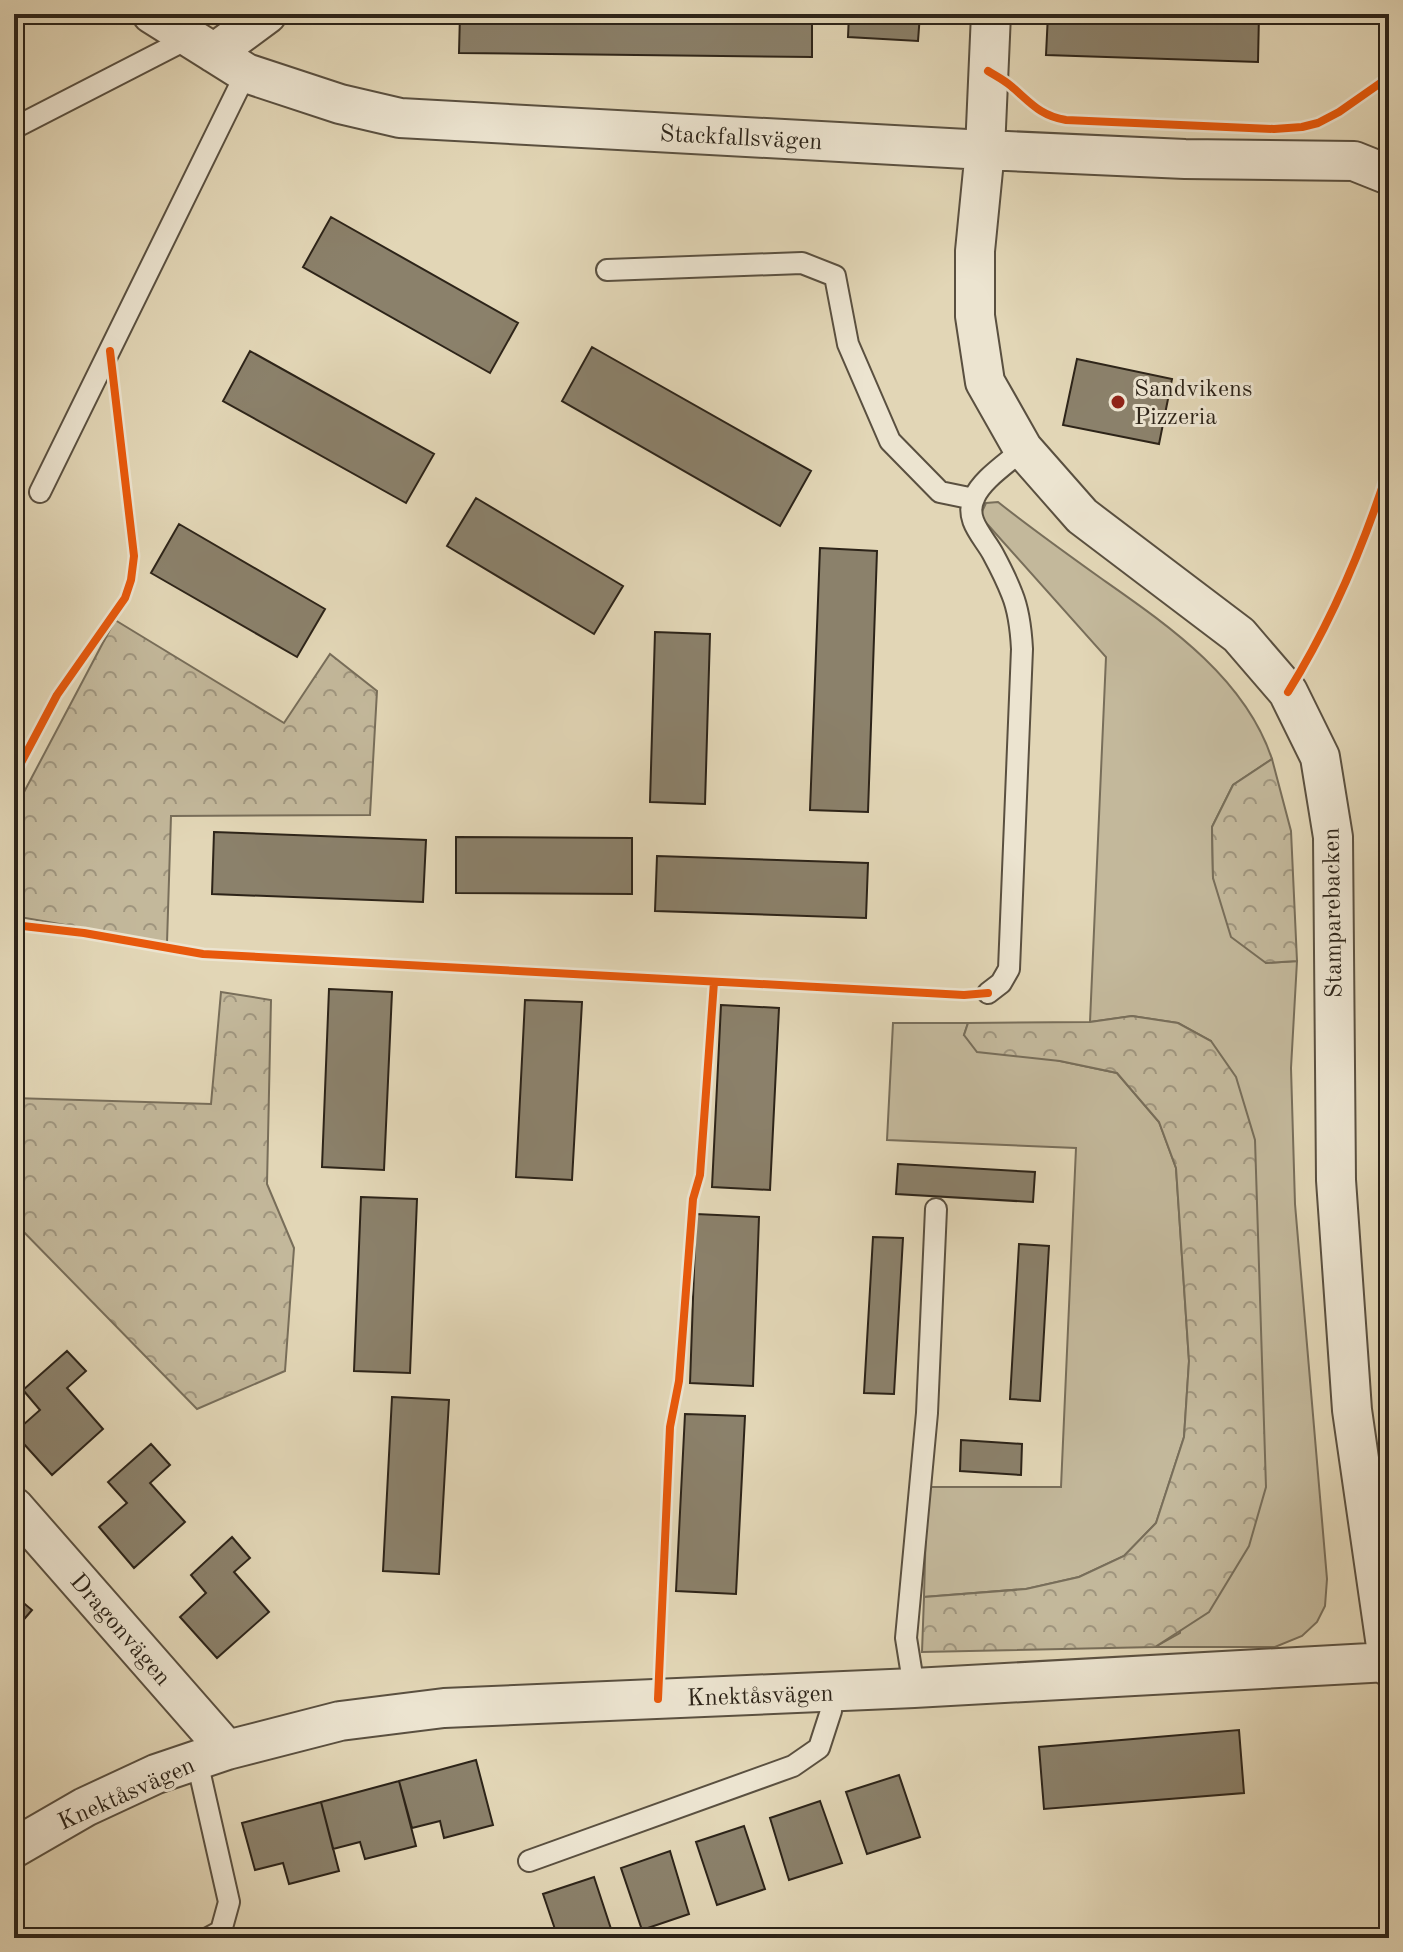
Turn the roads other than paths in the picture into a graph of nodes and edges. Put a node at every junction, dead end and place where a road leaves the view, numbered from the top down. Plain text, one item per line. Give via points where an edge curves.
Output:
1 (152, 14) edge
2 (267, 14) edge
3 (991, 14) edge
4 (201, 46) junction
5 (246, 73) junction
6 (14, 128) edge
7 (1389, 147) edge
8 (985, 150) junction
9 (1354, 161) junction
10 (1389, 175) edge
11 (607, 270) dead end
12 (1023, 449) junction
13 (40, 492) dead end
14 (974, 499) junction
15 (988, 993) dead end
16 (936, 1209) dead end
17 (14, 1507) edge
18 (1389, 1664) edge
19 (914, 1688) junction
20 (829, 1692) junction
21 (212, 1756) junction
22 (14, 1848) edge
23 (529, 1861) dead end
24 (208, 1938) edge

1 - 4 street, Stackfallsvägen
2 - 4 street
3 - 8 street, Stamparebacken
4 - 5 street, Stackfallsvägen
4 - 6 lane
5 - 8 street, Stackfallsvägen via 400,118
5 - 13 lane
7 - 9 street, Stackfallsvägen
8 - 9 street, Stackfallsvägen
8 - 12 street, Stamparebacken via 975,316 985,382
9 - 10 street, Stackfallsvägen
11 - 14 lane via 802,263 835,276 848,344 890,441 940,492
12 - 14 lane
12 - 18 street, Stamparebacken via 1082,516 1239,635 1288,692 1320,757 1333,837 1336,1180 1350,1381
14 - 15 lane via 978,533 1013,597 1022,649 1009,969
16 - 19 lane via 927,1413 906,1638
17 - 21 street, Dragonvägen
18 - 19 street, Knektåsvägen
19 - 20 street, Knektåsvägen
20 - 21 street, Knektåsvägen via 444,1708 340,1721
20 - 23 lane via 831,1711 819,1748 793,1766
21 - 22 street, Knektåsvägen via 156,1774
21 - 24 lane via 229,1902 221,1931

